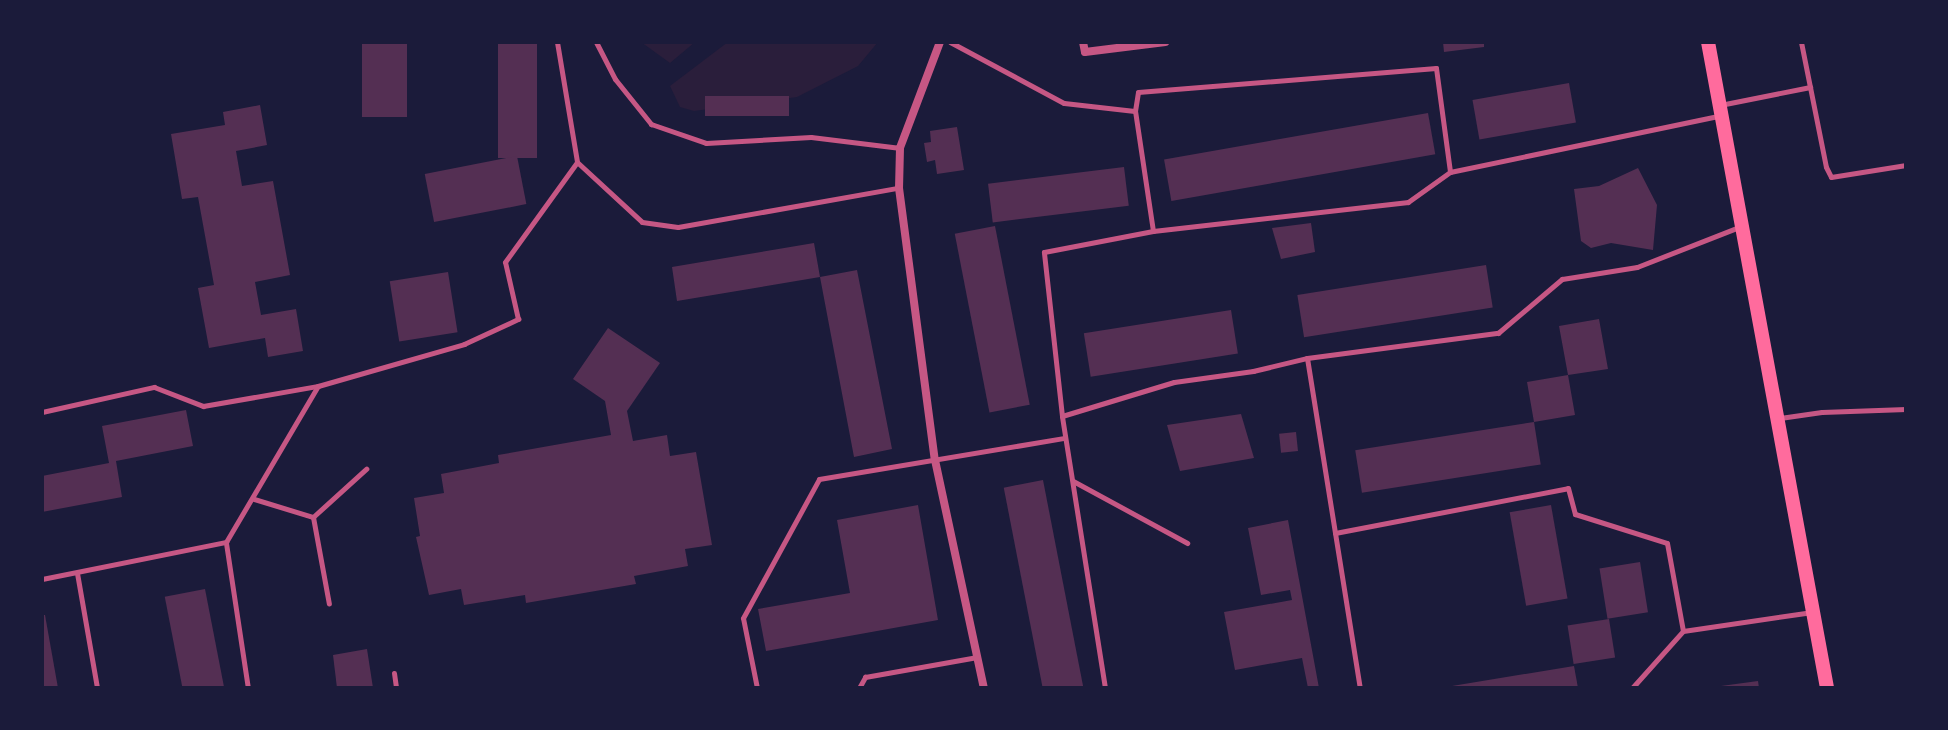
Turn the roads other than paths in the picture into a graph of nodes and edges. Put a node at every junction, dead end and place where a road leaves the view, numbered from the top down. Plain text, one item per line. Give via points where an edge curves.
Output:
1 (557, 42) edge
2 (596, 42) edge
3 (940, 42) edge
4 (950, 42) edge
5 (1083, 42) edge
6 (1165, 42) edge
7 (1708, 42) edge
8 (1801, 42) edge
9 (1810, 87) junction
10 (1135, 111) junction
11 (1719, 111) junction
12 (900, 148) junction
13 (577, 162) junction
14 (1906, 165) edge
15 (1450, 172) junction
16 (899, 188) junction
17 (1740, 227) junction
18 (1153, 231) junction
19 (1307, 358) junction
20 (318, 386) junction
21 (1906, 409) edge
22 (42, 412) edge
23 (1062, 416) junction
24 (1775, 419) junction
25 (1065, 438) junction
26 (935, 460) junction
27 (366, 469) dead end
28 (1072, 480) junction
29 (254, 499) junction
30 (313, 517) junction
31 (1335, 533) junction
32 (226, 542) junction
33 (1187, 543) dead end
34 (77, 573) junction
35 (42, 579) edge
36 (329, 604) dead end
37 (1812, 612) junction
38 (1683, 631) junction
39 (977, 657) junction
40 (394, 673) dead end
41 (97, 688) edge
42 (248, 688) edge
43 (396, 688) edge
44 (757, 688) edge
45 (859, 688) edge
46 (984, 688) edge
47 (1105, 688) edge
48 (1360, 688) edge
49 (1632, 688) edge
50 (1827, 688) edge

1 - 13 lane
2 - 12 lane via 615,79 651,124 706,143 811,137
3 - 12 street
4 - 10 lane via 1064,103
5 - 6 street via 1085,52
7 - 11 main road
8 - 9 lane
9 - 11 lane
9 - 14 lane via 1831,177
10 - 15 lane via 1138,92 1436,68
10 - 18 lane
11 - 15 lane
11 - 17 main road
12 - 16 street
13 - 16 lane via 642,222 678,227
13 - 20 lane via 505,262 518,319 464,344
15 - 18 lane via 1408,202
16 - 26 street
17 - 19 lane via 1637,267 1562,279 1498,333
17 - 24 main road
18 - 23 lane via 1044,252
19 - 23 lane via 1174,382
19 - 31 lane
20 - 22 lane via 203,406 154,387
20 - 29 lane
21 - 24 lane
23 - 25 lane
24 - 37 main road
25 - 26 lane
25 - 28 lane
26 - 39 street
26 - 44 lane via 819,479 743,618
27 - 30 lane
28 - 33 lane
28 - 47 lane
29 - 30 lane
29 - 32 lane
30 - 36 lane
31 - 38 lane via 1568,488 1575,514 1667,543
31 - 48 lane
32 - 34 lane
32 - 42 lane
34 - 35 lane
34 - 41 lane
37 - 38 lane
37 - 50 main road
38 - 49 lane
39 - 45 lane via 865,677
39 - 46 street
40 - 43 lane

